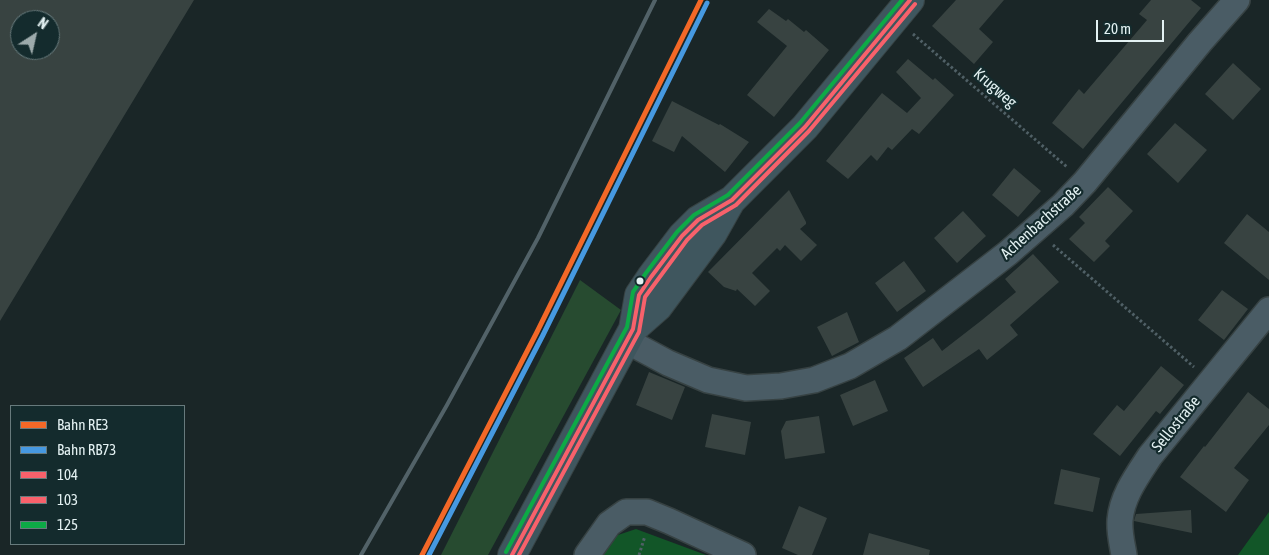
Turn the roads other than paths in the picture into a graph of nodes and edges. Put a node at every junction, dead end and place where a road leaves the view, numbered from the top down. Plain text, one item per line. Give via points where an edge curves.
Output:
1 (910, 0) edge
2 (1236, 0) edge
3 (1269, 310) edge
4 (630, 335) junction
5 (512, 555) edge
6 (587, 555) edge
7 (743, 555) edge
8 (1124, 555) edge

1 - 4 main road via 805,127 732,200 713,232 658,307
2 - 4 street, Achenbachstraße via 1063,205 1008,253 898,338 850,366 814,380 746,388 708,380 668,363
3 - 8 street, Sellostraße via 1150,456 1133,482 1124,500 1120,519
4 - 5 main road
6 - 7 street via 609,524 626,512 647,512

